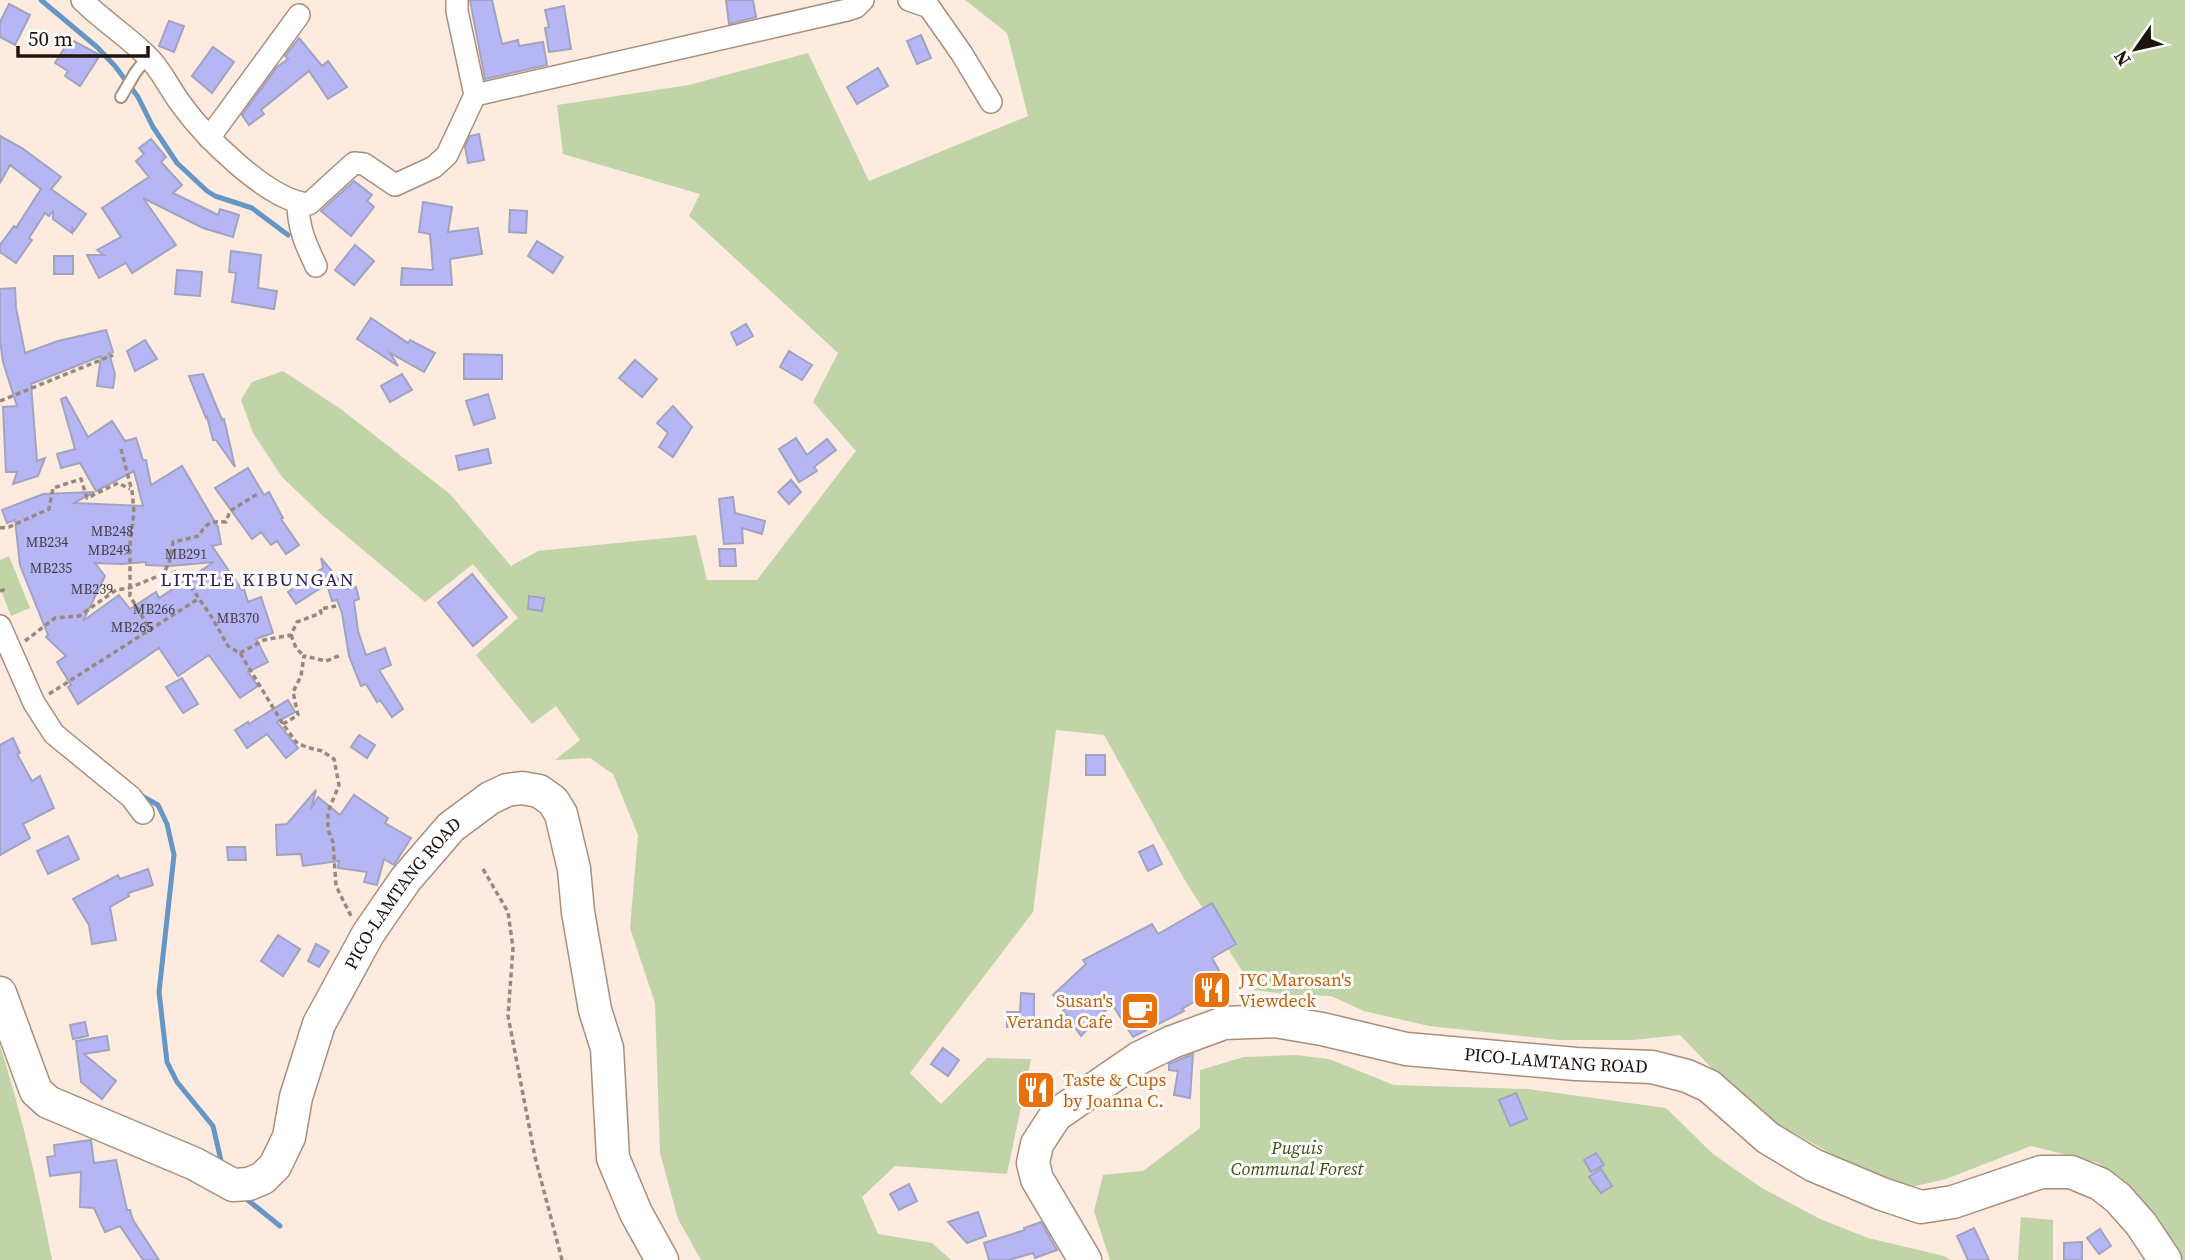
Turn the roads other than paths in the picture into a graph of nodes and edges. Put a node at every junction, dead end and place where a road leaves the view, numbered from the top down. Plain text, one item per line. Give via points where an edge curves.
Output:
1 (82, 0) edge
2 (457, 0) edge
3 (909, 0) edge
4 (868, 1) edge
5 (299, 15) dead end
6 (148, 56) junction
7 (475, 95) junction
8 (121, 97) dead end
9 (991, 102) dead end
10 (209, 138) junction
11 (298, 204) junction
12 (316, 267) dead end
13 (0, 626) edge
14 (143, 813) dead end
15 (0, 993) edge
16 (662, 1260) edge
17 (1085, 1260) edge
18 (2165, 1260) edge

1 - 6 street
2 - 7 street
3 - 9 street via 929,7
4 - 7 street via 847,10
5 - 10 street
6 - 8 lane
6 - 10 street
7 - 11 street via 447,155 434,167 395,185 364,164 354,163 309,204
10 - 11 street via 243,169
11 - 12 street via 300,229
13 - 14 street via 34,703 54,734 131,797
15 - 16 main road, PICO-LAMTANG ROAD via 36,1091 48,1102 195,1164 233,1185 249,1184 275,1167 289,1137 319,1024 368,934 406,879 451,827 491,798 507,790 539,791 553,801 574,869 595,1010 607,1048 613,1158
17 - 18 main road, PICO-LAMTANG ROAD via 1037,1178 1033,1163 1037,1143 1056,1115 1139,1058 1172,1042 1224,1023 1275,1021 1406,1049 1652,1067 1687,1076 1709,1086 1768,1138 1813,1165 1921,1207 1953,1202 2041,1171 2071,1172 2119,1198

